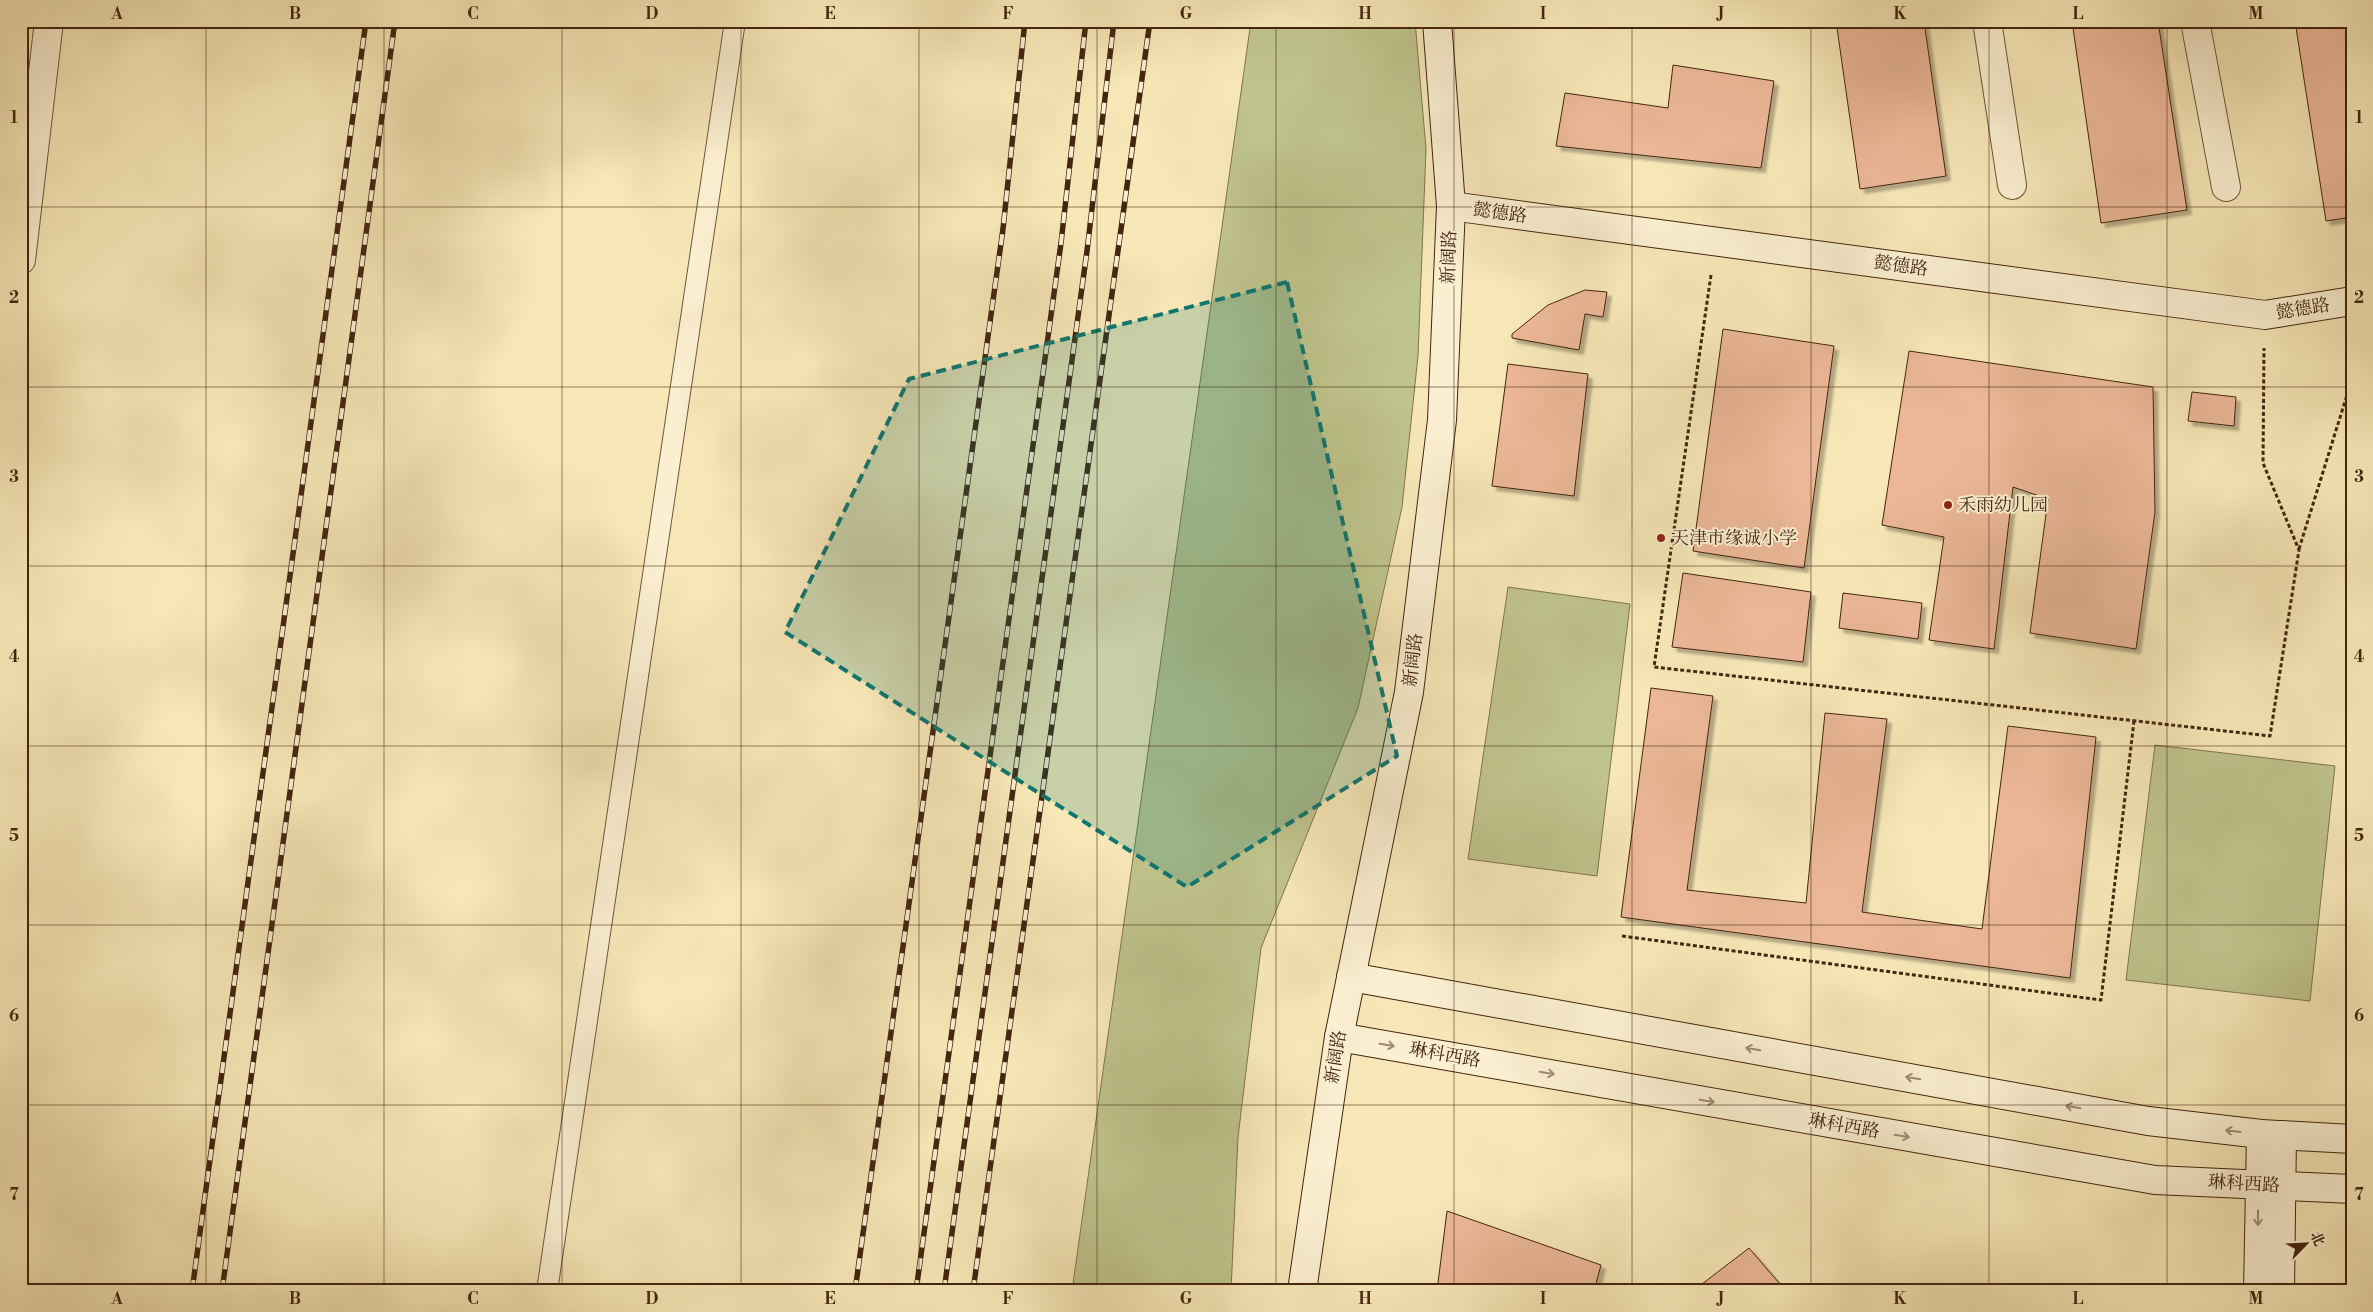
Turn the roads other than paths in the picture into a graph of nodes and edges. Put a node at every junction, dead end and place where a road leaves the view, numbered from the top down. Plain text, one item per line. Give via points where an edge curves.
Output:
1 (49, 21) edge
2 (735, 21) edge
3 (1437, 21) edge
4 (1987, 21) edge
5 (2195, 21) edge
6 (2012, 185) dead end
7 (2226, 187) dead end
8 (1450, 206) junction
9 (21, 260) edge
10 (2352, 301) edge
11 (1351, 977) junction
12 (1339, 1037) junction
13 (2272, 1135) junction
14 (2352, 1139) edge
15 (2270, 1185) junction
16 (2352, 1189) edge
17 (547, 1291) edge
18 (1302, 1291) edge
19 (2258, 1291) edge
20 (2280, 1291) edge

1 - 9 street
2 - 17 lane
3 - 8 street, 新阔路
4 - 6 street
5 - 7 street
8 - 10 street, 懿德路 via 2265,315
8 - 11 street, 新阔路 via 1442,420 1409,692
11 - 12 street, 新阔路
13 -> 11 street via 2148,1121
12 -> 15 street, 琳科西路 via 2156,1180
12 - 18 street, 新阔路
13 - 14 street
13 - 15 street
15 - 16 street, 琳科西路
15 -> 19 street
15 - 20 street

